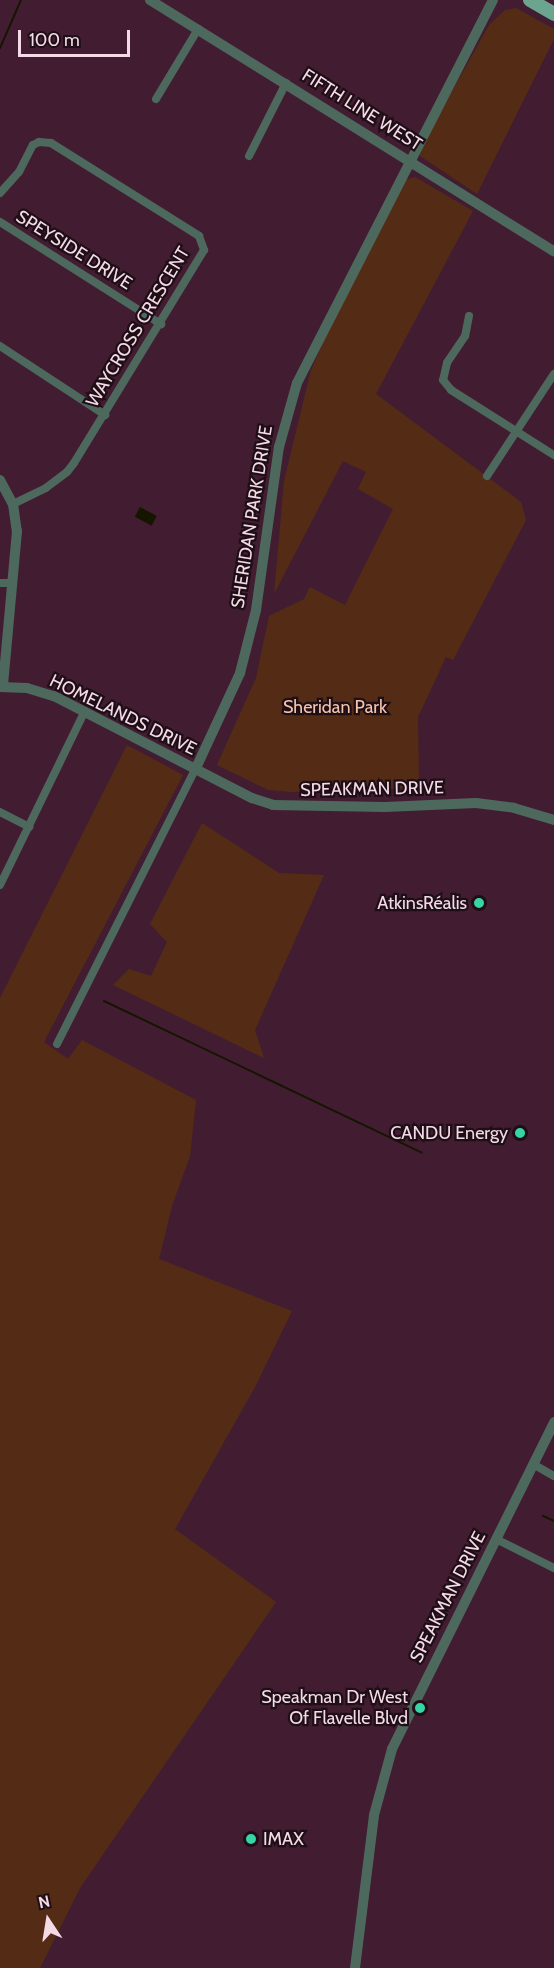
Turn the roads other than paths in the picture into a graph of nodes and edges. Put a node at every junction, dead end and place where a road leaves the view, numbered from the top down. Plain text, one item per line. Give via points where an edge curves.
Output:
1 (150, 0) edge
2 (483, 0) edge
3 (493, 0) edge
4 (530, 0) edge
5 (554, 14) edge
6 (484, 17) junction
7 (198, 29) junction
8 (286, 83) junction
9 (156, 99) dead end
10 (249, 156) dead end
11 (412, 161) junction
12 (0, 193) edge
13 (0, 222) edge
14 (554, 251) edge
15 (469, 316) dead end
16 (161, 324) junction
17 (0, 346) edge
18 (554, 374) edge
19 (105, 415) junction
20 (516, 431) junction
21 (554, 455) edge
22 (487, 476) dead end
23 (0, 480) edge
24 (13, 504) junction
25 (0, 583) edge
26 (13, 583) junction
27 (2, 687) edge
28 (84, 713) junction
29 (196, 768) junction
30 (0, 812) edge
31 (554, 820) edge
32 (29, 827) junction
33 (0, 885) edge
34 (57, 1044) dead end
35 (554, 1422) edge
36 (533, 1464) junction
37 (554, 1476) edge
38 (496, 1539) junction
39 (554, 1568) edge
40 (355, 1968) edge

1 - 7 street, FIFTH LINE WEST
2 - 6 street
3 - 6 street, SHERIDAN PARK DRIVE
4 - 5 main road
6 - 11 street, SHERIDAN PARK DRIVE
7 - 8 street, FIFTH LINE WEST
7 - 9 street
8 - 10 street
8 - 11 street, FIFTH LINE WEST
11 - 14 street, FIFTH LINE WEST
11 - 29 street, SHERIDAN PARK DRIVE via 312,352 286,414 256,610 240,673
12 - 16 street, WAYCROSS CRESCENT via 19,172 33,145 51,143 199,236 202,256
13 - 16 street, SPEYSIDE DRIVE
15 - 20 street via 465,336 447,363 443,380 451,390
16 - 19 street, WAYCROSS CRESCENT
17 - 19 street
18 - 20 street
19 - 24 street, WAYCROSS CRESCENT via 66,472 46,488
20 - 21 street
20 - 22 street
23 - 24 street
24 - 26 street via 17,531
25 - 26 street
26 - 27 street
27 - 28 street, HOMELANDS DRIVE via 27,688 54,696
28 - 29 street, HOMELANDS DRIVE
28 - 32 street
29 - 31 street, SPEAKMAN DRIVE via 273,805 385,807 476,803 514,808
29 - 34 street, SHERIDAN PARK DRIVE
30 - 32 street
32 - 33 street
35 - 36 street, SPEAKMAN DRIVE
36 - 37 street
36 - 38 street, SPEAKMAN DRIVE
38 - 39 street
38 - 40 street, SPEAKMAN DRIVE via 383,1774 372,1823

